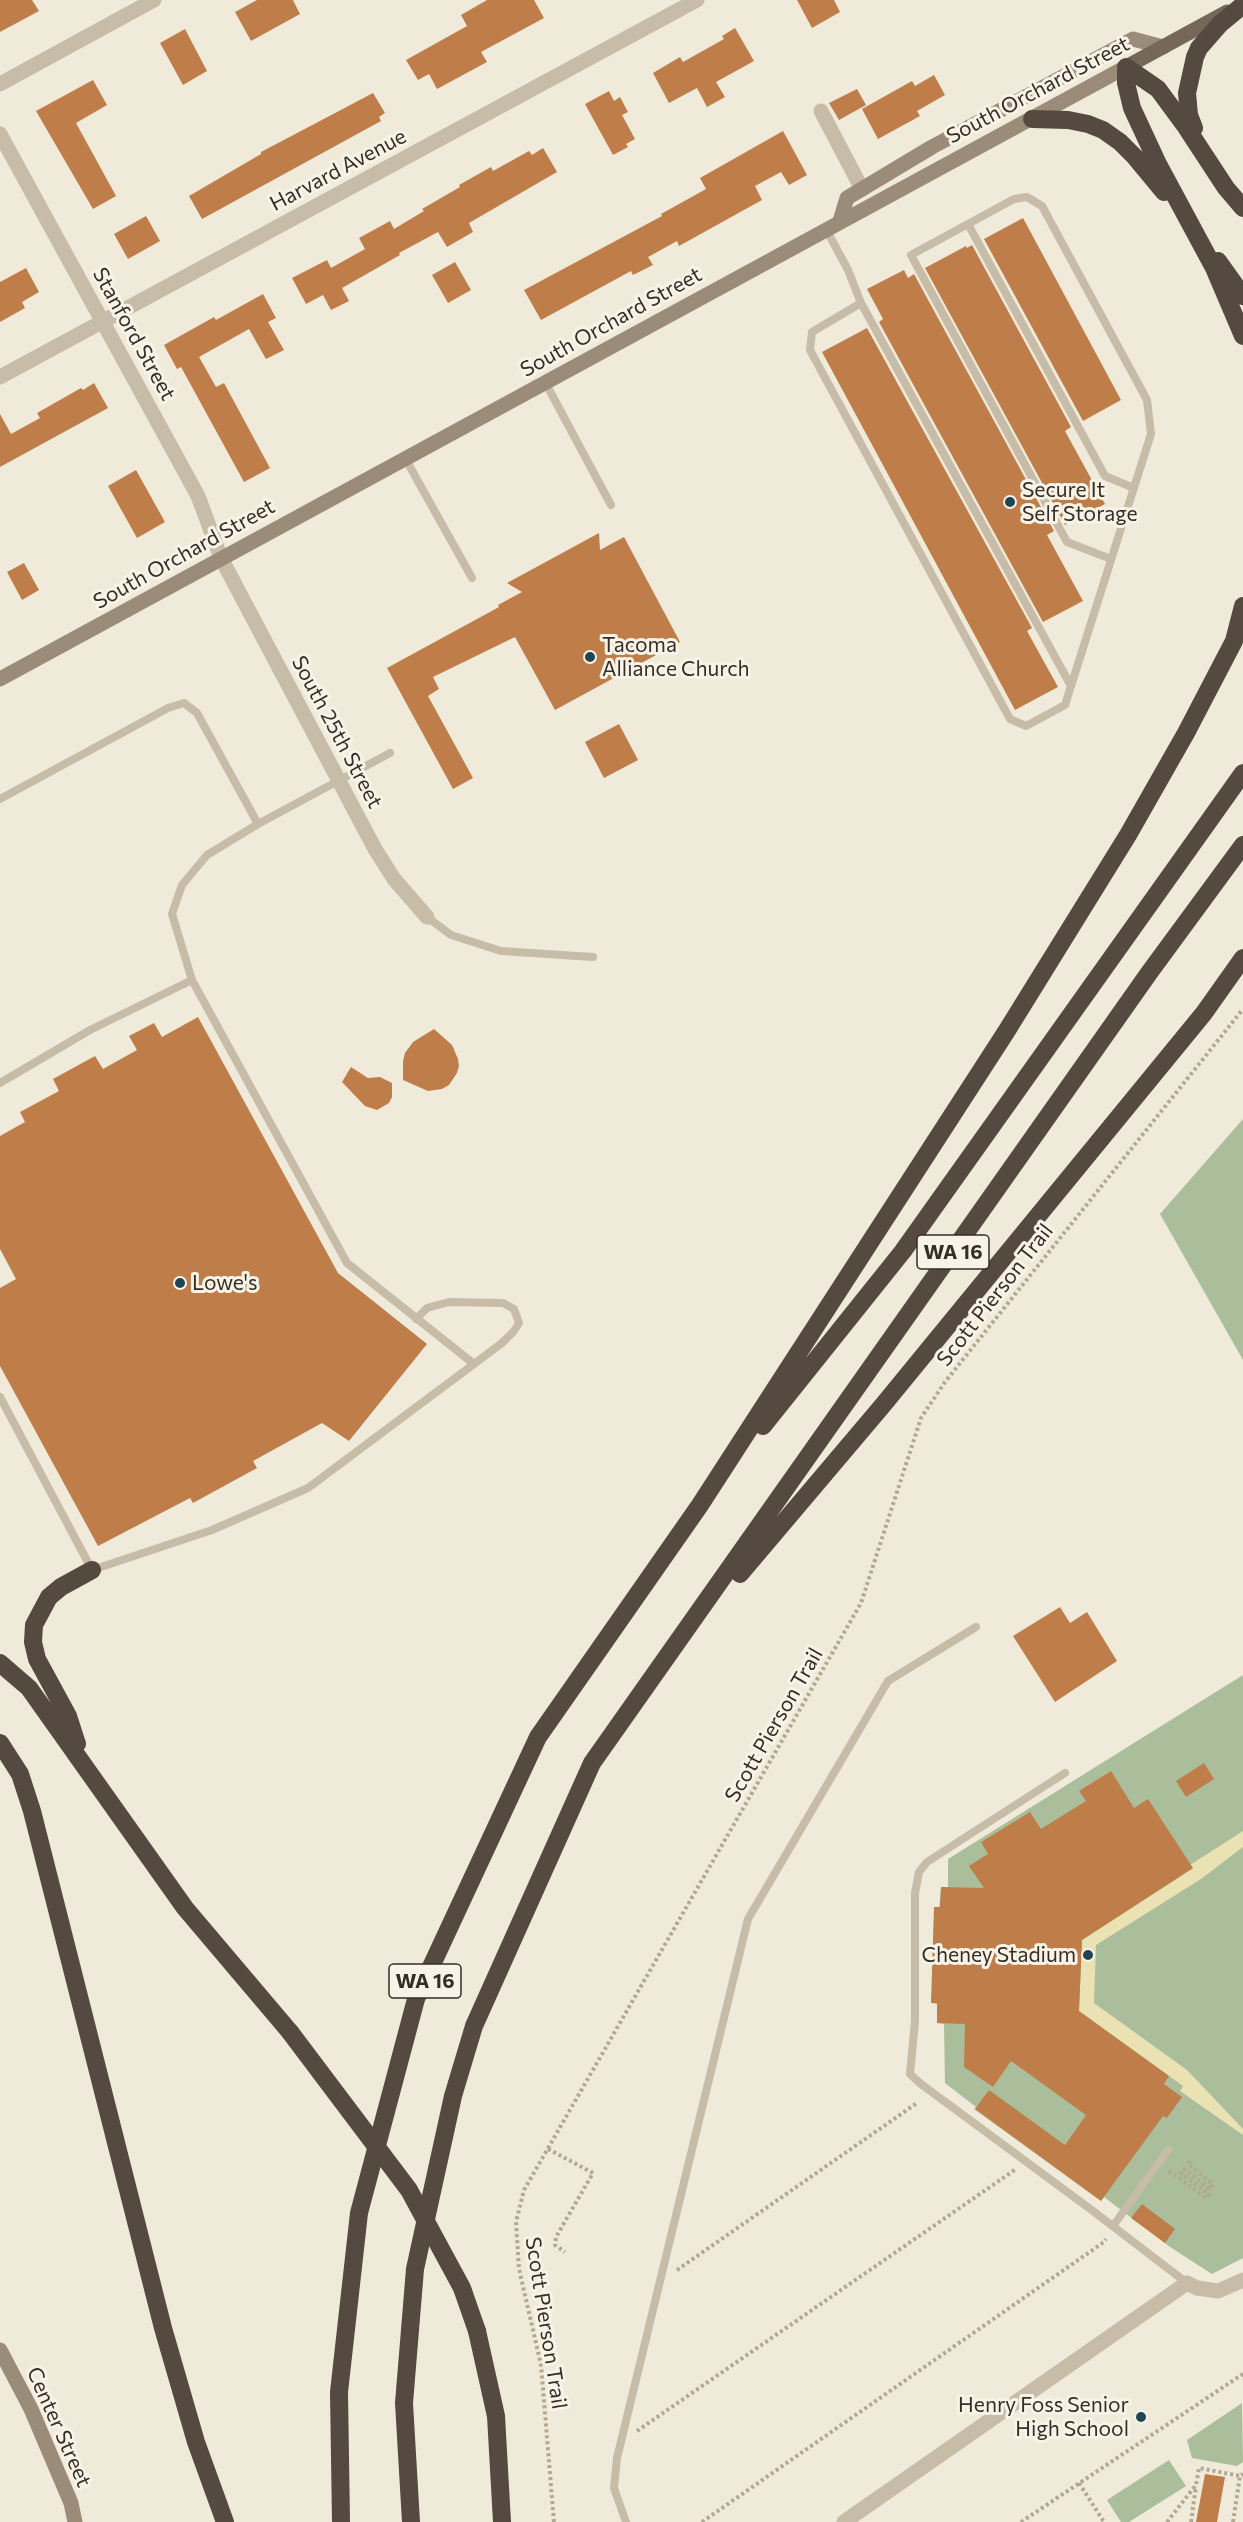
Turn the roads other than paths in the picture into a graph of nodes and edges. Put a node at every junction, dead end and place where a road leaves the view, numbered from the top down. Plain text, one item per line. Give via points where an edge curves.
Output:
1 (154, 0) edge
2 (697, 0) edge
3 (1243, 4) edge
4 (1163, 47) junction
5 (1126, 67) junction
6 (0, 84) edge
7 (821, 111) dead end
8 (1032, 119) junction
9 (0, 135) edge
10 (1205, 155) junction
11 (862, 189) junction
12 (1243, 208) edge
13 (840, 221) junction
14 (968, 224) junction
15 (826, 229) junction
16 (1199, 240) junction
17 (1243, 297) edge
18 (861, 303) junction
19 (103, 321) junction
20 (1243, 336) edge
21 (0, 377) edge
22 (545, 382) junction
23 (405, 458) junction
24 (1134, 488) junction
25 (610, 505) dead end
26 (221, 558) junction
27 (1112, 559) junction
28 (472, 578) dead end
29 (1243, 606) edge
30 (1243, 648) edge
31 (0, 679) edge
32 (1071, 686) junction
33 (390, 753) dead end
34 (1243, 773) edge
35 (339, 780) junction
36 (0, 799) edge
37 (258, 824) junction
38 (1128, 835) junction
39 (1243, 844) edge
40 (427, 917) joint
41 (593, 957) dead end
42 (1243, 958) edge
43 (192, 980) junction
44 (0, 1083) edge
45 (416, 1319) junction
46 (474, 1364) junction
47 (0, 1397) edge
48 (700, 1505) junction
49 (92, 1570) junction
50 (976, 1627) dead end
51 (665, 1662) junction
52 (0, 1663) edge
53 (0, 1743) edge
54 (82, 1760) junction
55 (1065, 1773) dead end
56 (1168, 2150) dead end
57 (1113, 2226) junction
58 (1243, 2280) edge
59 (1187, 2283) junction
60 (0, 2350) edge
61 (75, 2522) edge
62 (225, 2522) edge
63 (341, 2522) edge
64 (411, 2522) edge
65 (502, 2522) edge
66 (626, 2522) edge
67 (844, 2522) edge

1 - 6 street
2 - 19 street, Harvard Avenue
3 - 4 main road, South Orchard Street
3 - 10 highway via 1199,48 1191,68 1186,105
4 - 5 main road, South Orchard Street
4 - 11 main road via 1133,39
5 - 8 main road, South Orchard Street
5 - 10 highway via 1158,89
5 - 16 highway via 1131,108
7 - 11 street
8 - 13 main road, South Orchard Street
8 - 16 highway via 1088,124 1120,142
9 - 19 street, Stanford Street
10 - 12 highway
11 - 13 main road via 847,198
13 - 15 main road, South Orchard Street
14 - 24 lane via 1105,476
14 - 24 lane via 1014,199 1027,197 1042,206 1147,400 1151,434
14 - 27 lane via 911,255 1067,542
15 - 18 lane via 849,270
15 - 22 main road, South Orchard Street
16 - 17 highway
16 - 20 highway
18 - 32 lane
18 - 32 lane via 812,332 810,350 1010,719 1026,726 1065,705
19 - 21 street, Harvard Avenue
19 - 26 street, Stanford Street via 198,496
22 - 23 main road, South Orchard Street
22 - 25 lane
23 - 26 main road, South Orchard Street
23 - 28 lane
24 - 27 lane
26 - 31 main road, South Orchard Street
26 - 35 street, South 25th Street
27 - 32 lane
29 - 38 highway via 1234,640 1214,682
30 - 38 highway
33 - 35 lane
34 - 48 highway, WA 16 via 903,1251
35 - 37 lane
35 - 40 street, South 25th Street via 394,879
36 - 37 lane via 184,703 197,713
37 - 43 lane via 207,855 182,885 172,914
38 - 48 highway via 1006,1032
39 - 51 highway, WA 16
40 - 41 lane via 451,934 501,951
42 - 51 highway via 1204,1013 883,1405
43 - 44 lane via 100,1025
43 - 45 lane via 347,1263
45 - 46 lane
45 - 46 lane via 427,1308 449,1302 503,1303 511,1307 518,1320 517,1329
46 - 49 lane via 308,1488 212,1530
47 - 49 lane
48 - 63 highway, WA 16 via 538,1737 417,1999 359,2213 339,2392
49 - 54 highway via 49,1597 34,1625 33,1642 37,1659 68,1716
50 - 66 lane via 888,1681 748,1919 622,2431 614,2488
51 - 64 highway, WA 16 via 592,1763 465,2054 415,2269 404,2403
52 - 54 highway via 29,1688
53 - 62 highway via 21,1774 33,1811 163,2328 196,2442
54 - 65 highway, bridge via 185,1908 290,2032 409,2190 462,2288 477,2331 496,2416
55 - 57 lane via 927,1862 919,1872 915,1893 915,2022 910,2074
56 - 57 lane
57 - 59 lane
58 - 59 street via 1218,2291
59 - 67 street
60 - 61 main road, Center Street via 31,2409

